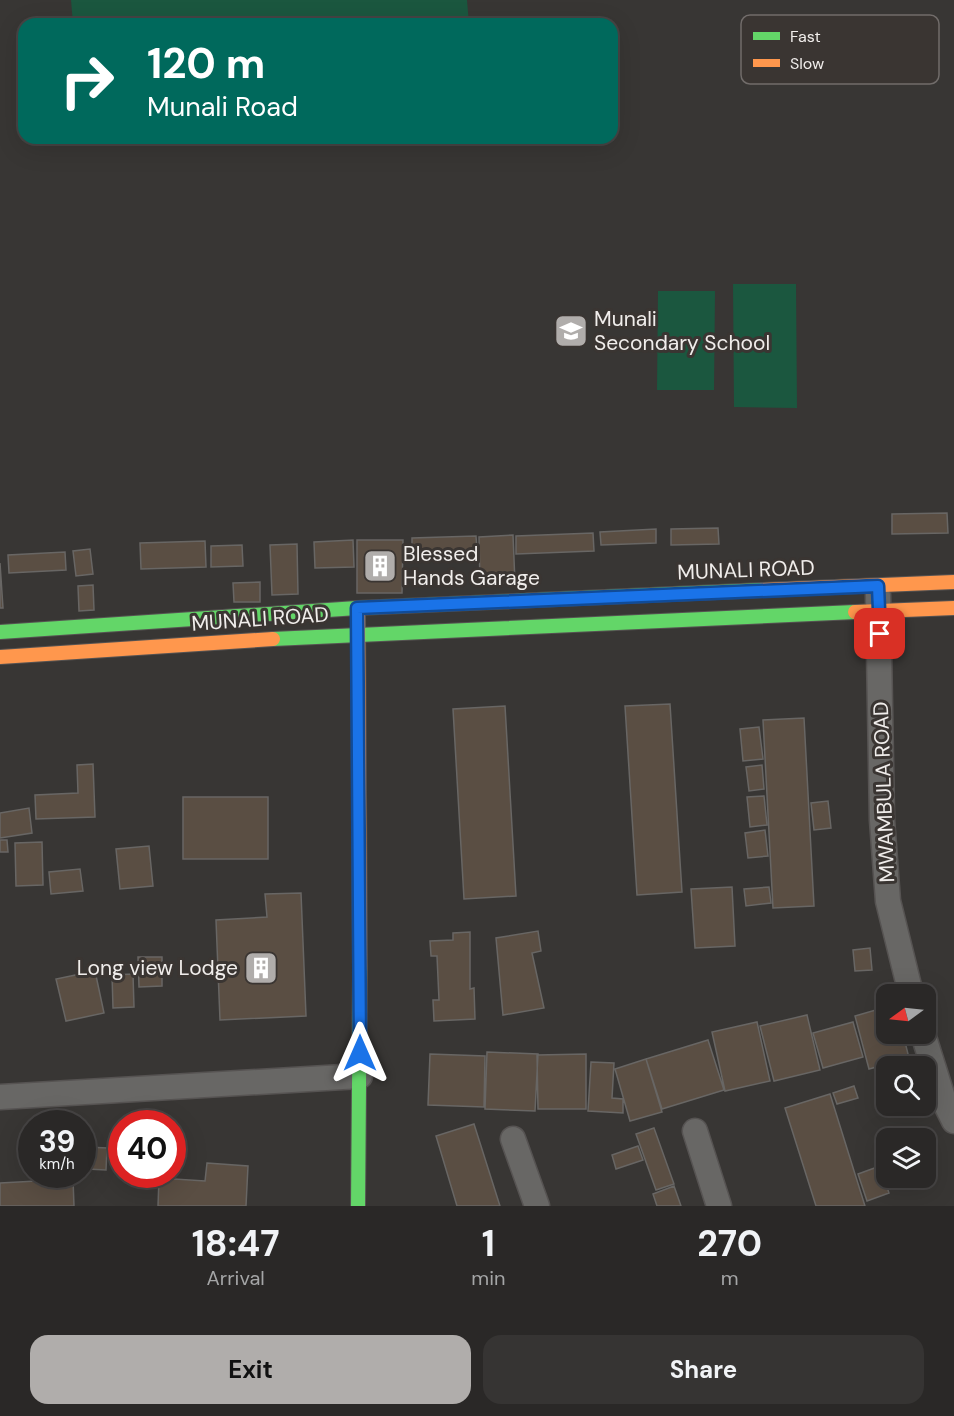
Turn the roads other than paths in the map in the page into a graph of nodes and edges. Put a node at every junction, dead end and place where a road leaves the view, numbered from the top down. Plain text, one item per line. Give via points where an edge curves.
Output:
1 (954, 582) edge
2 (878, 586) junction
3 (357, 608) junction
4 (954, 608) edge
5 (879, 611) junction
6 (0, 632) edge
7 (360, 633) junction
8 (0, 657) edge
9 (909, 984) edge
10 (926, 1044) edge
11 (360, 1076) junction
12 (0, 1097) edge
13 (954, 1120) edge
14 (695, 1131) dead end
15 (513, 1139) dead end
16 (358, 1206) edge
17 (537, 1206) edge
18 (719, 1206) edge

1 - 2 main road, MUNALI ROAD
2 - 3 main road, MUNALI ROAD
2 - 5 street, MWAMBULA ROAD
3 - 6 main road, MUNALI ROAD
3 - 7 main road
4 - 5 main road, MUNALI ROAD
5 - 7 main road, MUNALI ROAD
5 - 9 street, MWAMBULA ROAD via 882,820 888,901
7 - 8 main road, MUNALI ROAD
7 - 11 main road
10 - 13 street
11 - 12 street
11 - 16 main road
14 - 18 street
15 - 17 street

